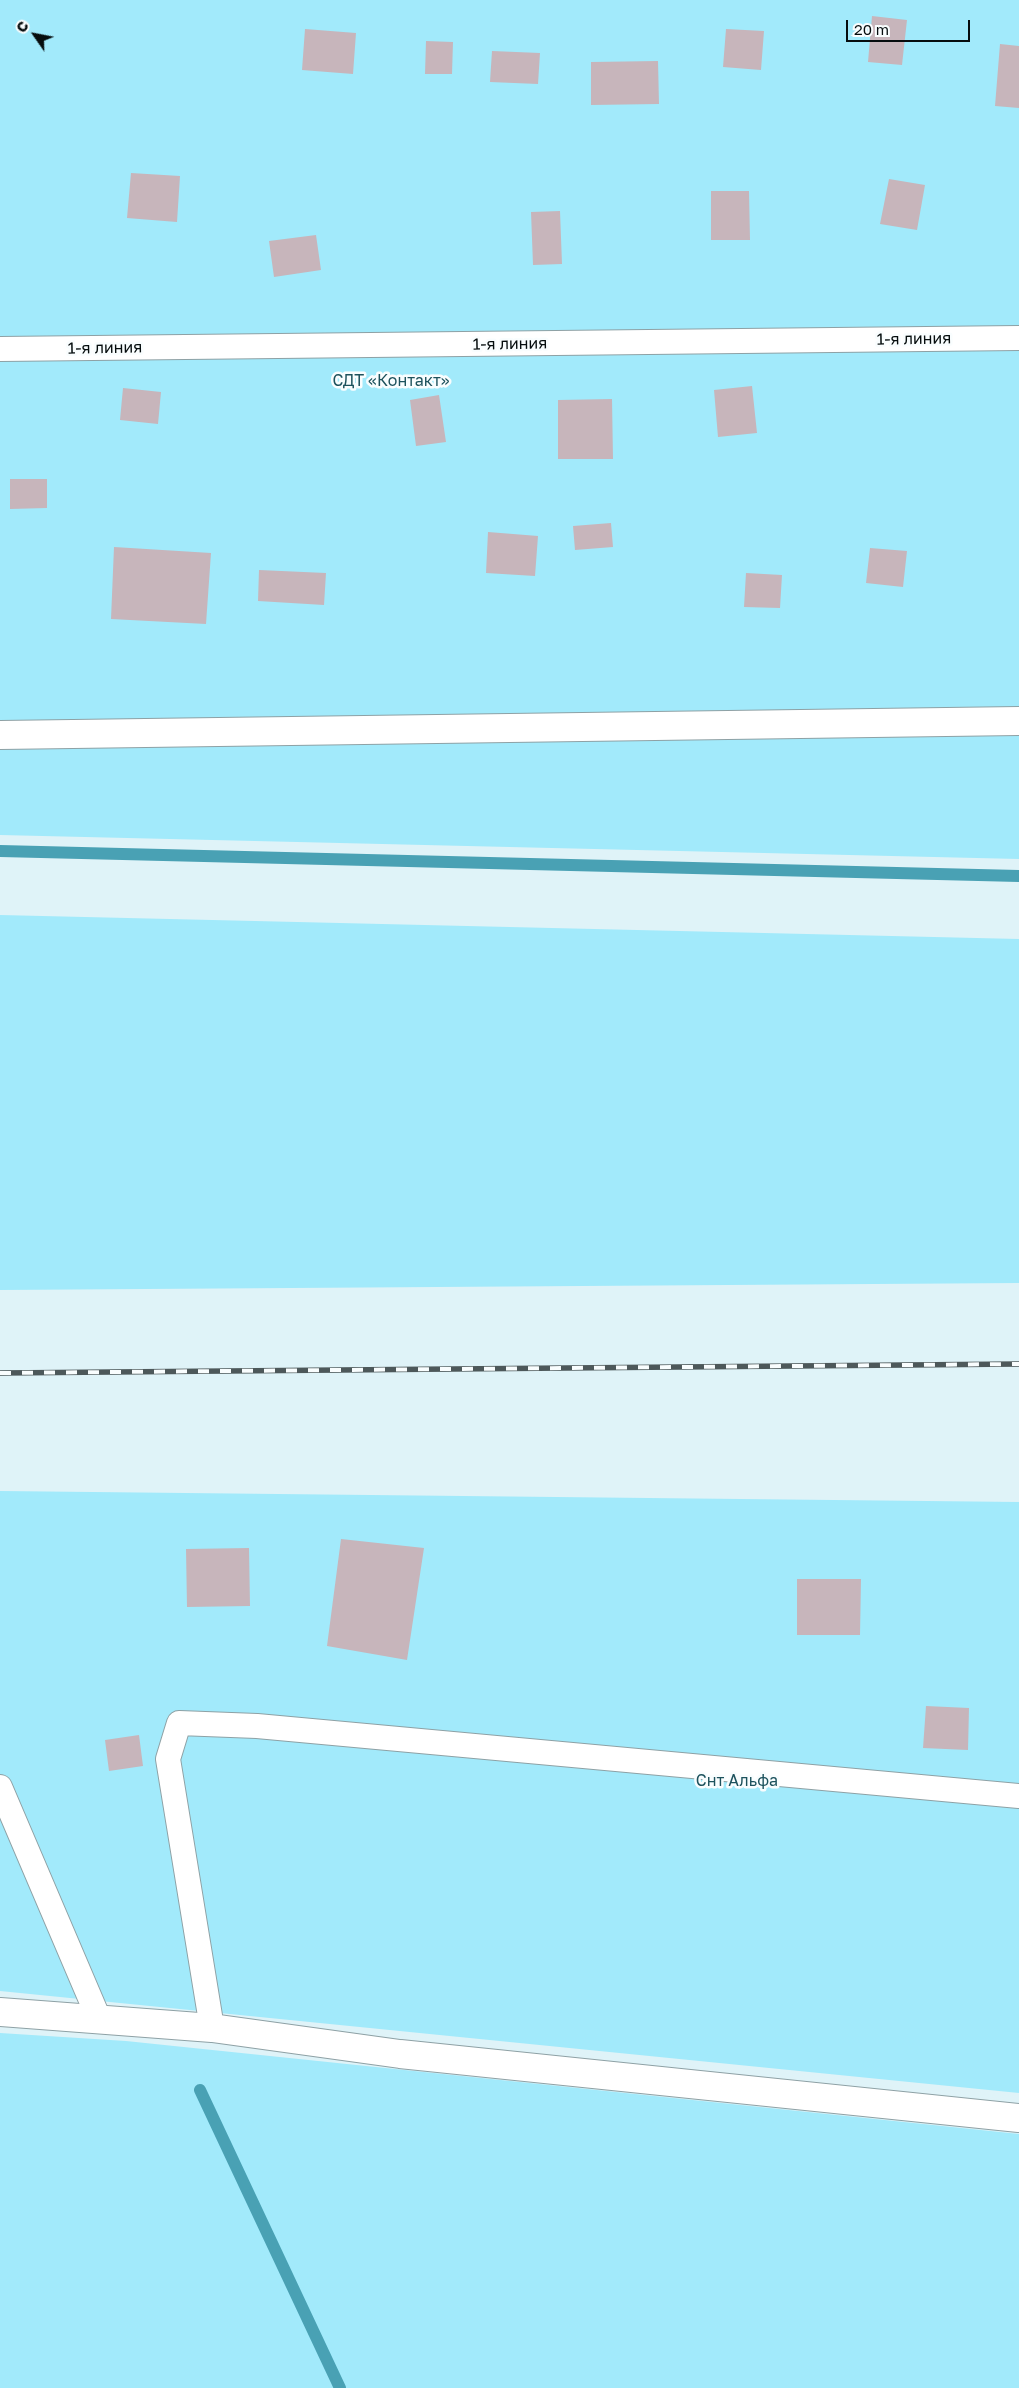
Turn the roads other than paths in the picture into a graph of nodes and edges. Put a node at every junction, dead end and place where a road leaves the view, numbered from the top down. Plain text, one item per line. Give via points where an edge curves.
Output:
1 (1019, 338) edge
2 (0, 349) edge
3 (1019, 721) edge
4 (0, 735) edge
5 (0, 1787) edge
6 (1019, 1796) edge
7 (0, 2012) edge
8 (99, 2019) junction
9 (212, 2028) junction
10 (1019, 2118) edge

1 - 2 lane, 1-я линия
3 - 4 street
5 - 8 lane
6 - 9 lane via 257,1726 179,1723 168,1759
7 - 8 street
8 - 9 street
9 - 10 street via 400,2054

